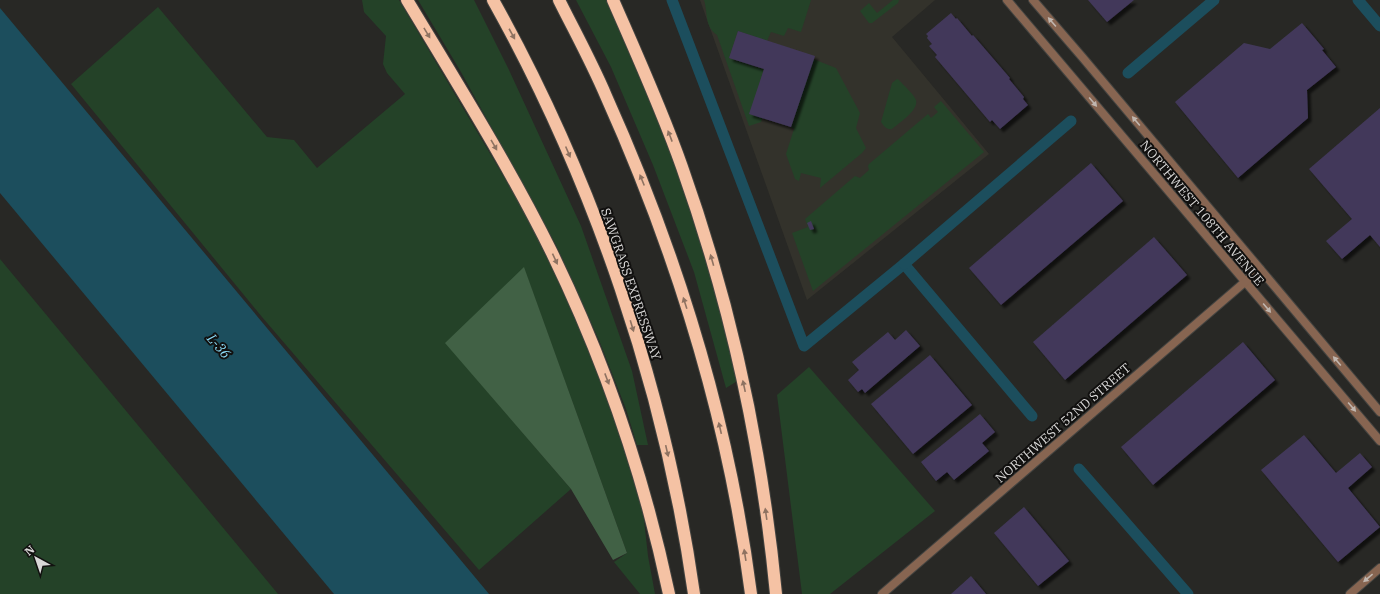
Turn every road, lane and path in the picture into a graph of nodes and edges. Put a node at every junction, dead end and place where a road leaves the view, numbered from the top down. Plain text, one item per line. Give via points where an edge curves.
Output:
1 (407, 0) edge
2 (493, 0) edge
3 (559, 0) edge
4 (613, 0) edge
5 (1007, 0) edge
6 (1033, 0) edge
7 (1260, 269) junction
8 (1245, 282) junction
9 (1380, 412) edge
10 (1380, 440) edge
11 (1380, 568) edge
12 (669, 594) edge
13 (694, 594) edge
14 (751, 594) edge
15 (776, 594) edge
16 (882, 594) edge
17 (1350, 594) edge

1 -> 12 highway via 514,181 553,254 585,325 612,393 637,468
2 -> 13 highway, SAWGRASS EXPRESSWAY via 516,41 564,143 612,262 656,409 681,520
14 -> 3 highway via 741,530 717,418 671,260 650,200 606,95
15 -> 4 highway via 753,428 721,292 682,166
5 -> 8 street, NORTHWEST 108TH AVENUE
7 -> 6 street, NORTHWEST 108TH AVENUE
7 - 8 street, NORTHWEST 52ND STREET
9 -> 7 street, NORTHWEST 108TH AVENUE
8 -> 10 street, NORTHWEST 108TH AVENUE
8 - 16 street, NORTHWEST 52ND STREET
11 -> 17 street

